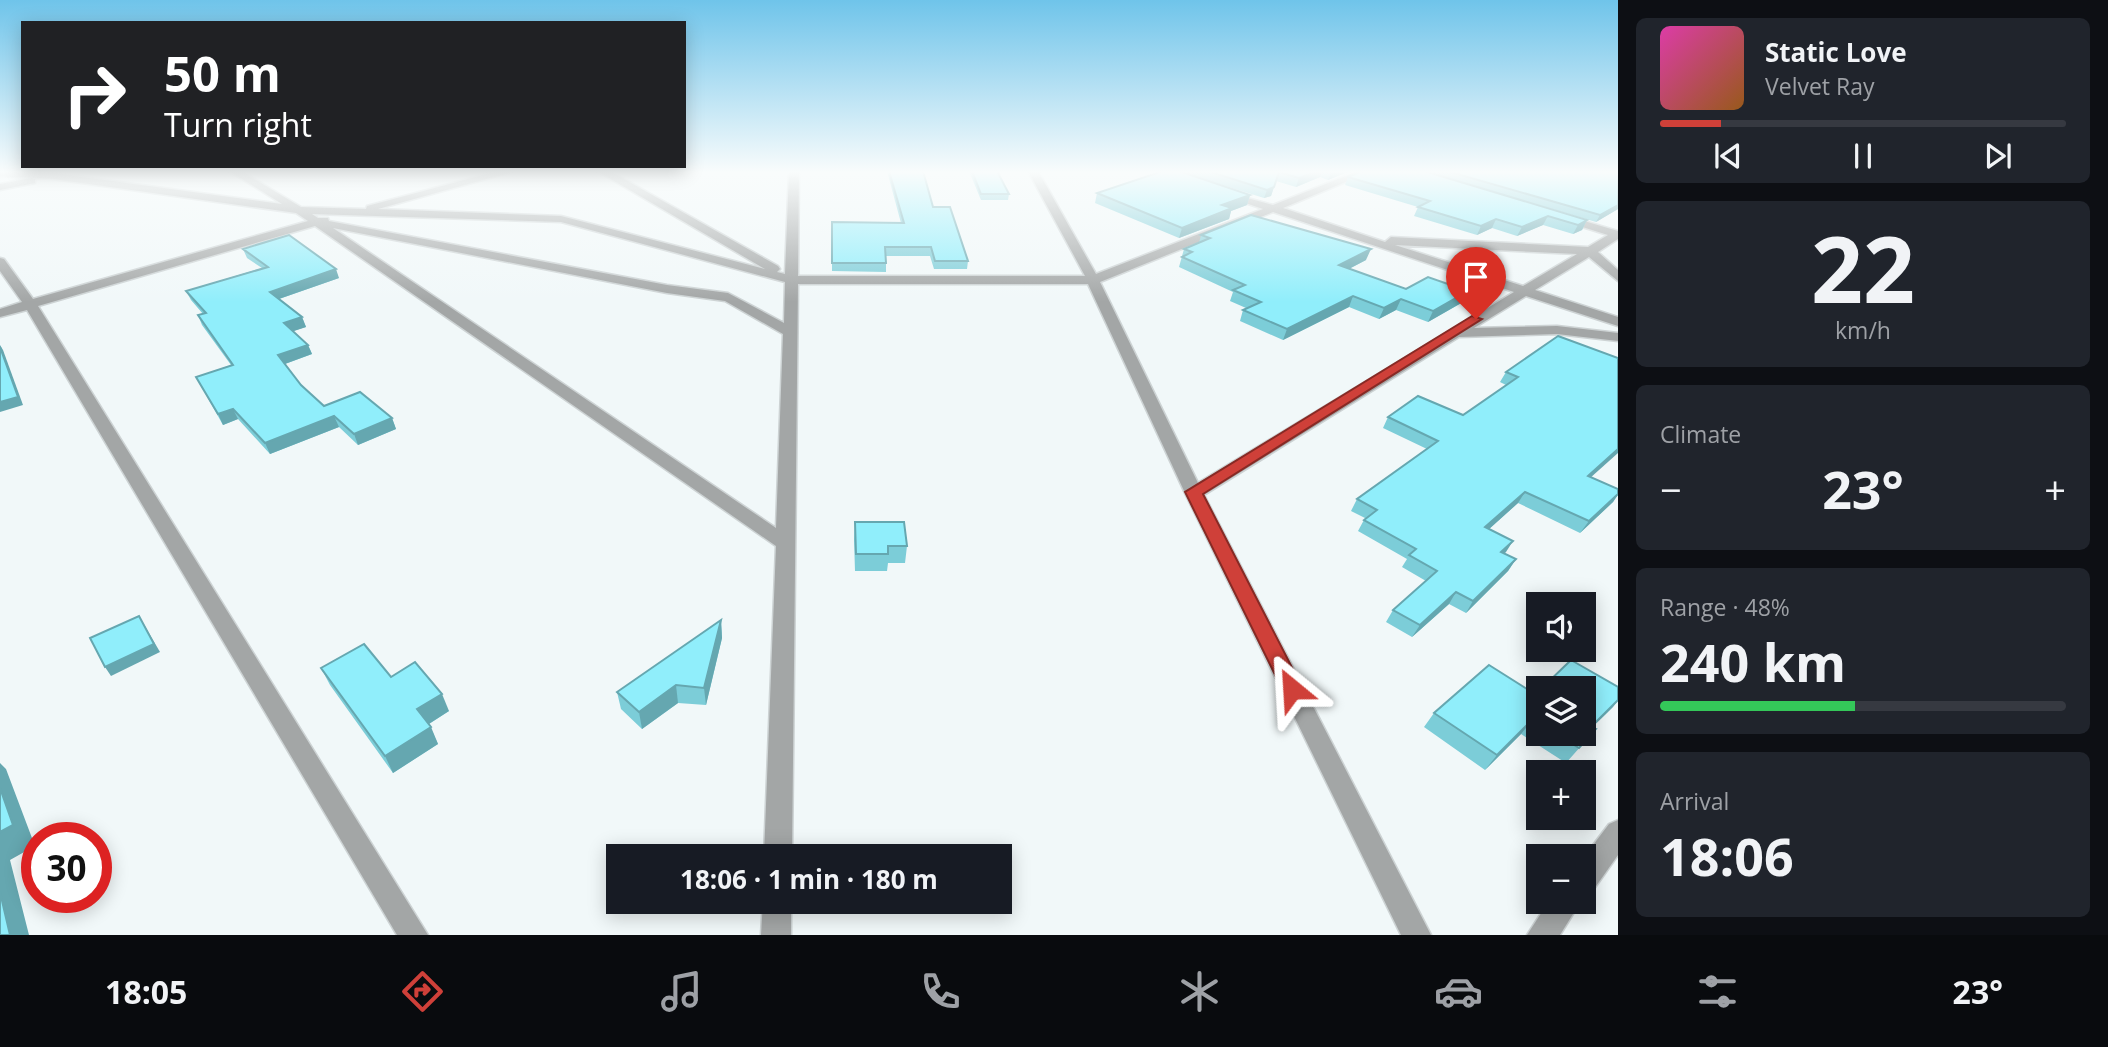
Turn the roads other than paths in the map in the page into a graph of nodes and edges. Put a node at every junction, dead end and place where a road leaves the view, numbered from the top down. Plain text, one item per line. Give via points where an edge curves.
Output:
1 (306, 215) edge
2 (344, 215) edge
3 (407, 215) edge
4 (678, 215) edge
5 (793, 215) edge
6 (1057, 215) edge
7 (1256, 215) edge
8 (1292, 215) edge
9 (1551, 215) edge
10 (317, 222) junction
11 (1618, 234) edge
12 (1369, 240) junction
13 (1590, 251) junction
14 (0, 262) edge
15 (1618, 277) edge
16 (792, 280) junction
17 (1093, 280) junction
18 (1522, 291) junction
19 (30, 304) junction
20 (0, 313) edge
21 (1618, 322) edge
22 (790, 331) junction
23 (1453, 333) junction
24 (1618, 337) edge
25 (1194, 492) junction
26 (786, 544) junction
27 (1618, 833) edge
28 (778, 844) edge
29 (1596, 863) edge
30 (777, 914) edge
31 (1557, 914) edge
32 (413, 935) edge
33 (776, 935) edge
34 (1416, 935) edge
35 (1542, 935) edge

1 - 10 street
2 - 10 street
3 - 16 street via 561,219
4 - 16 street
5 - 16 street
6 - 17 street
7 - 17 street
8 - 12 street
9 - 11 street
10 - 19 street
10 - 22 street via 728,297
10 - 26 street
11 - 13 street
12 - 13 street
12 - 18 street
13 - 15 street
13 - 18 street
14 - 19 street
16 - 17 street
16 - 22 street
17 - 25 street
18 - 21 street
18 - 23 street
19 - 20 street
19 - 32 street
22 - 26 street
23 - 24 street via 1557,330
23 - 25 street
25 - 34 street
26 - 28 street
27 - 29 street
30 - 33 street
31 - 35 street

